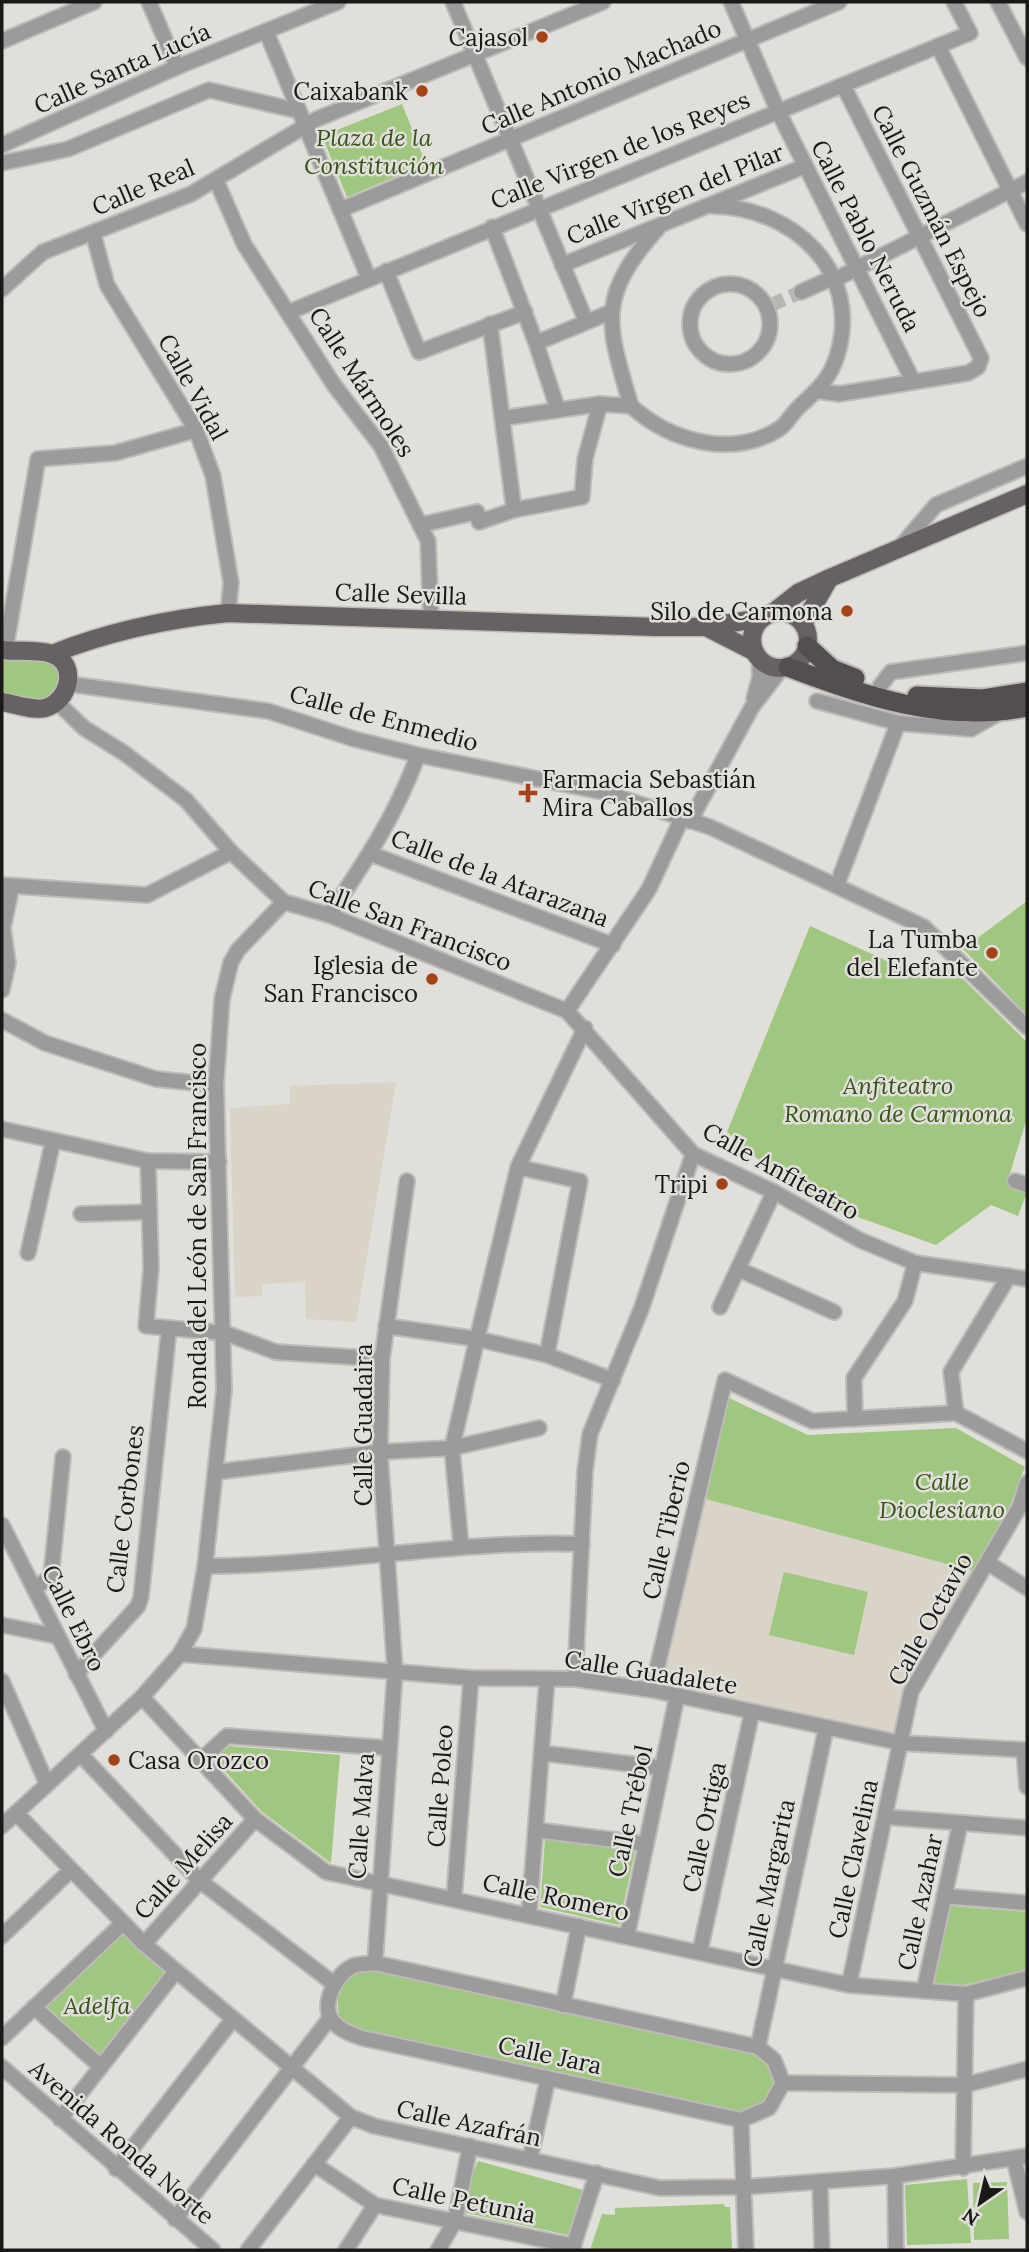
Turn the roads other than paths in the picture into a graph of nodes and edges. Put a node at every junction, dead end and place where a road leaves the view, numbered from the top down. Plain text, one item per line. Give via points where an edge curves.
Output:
1 (94, 2) edge
2 (149, 2) edge
3 (338, 2) edge
4 (453, 2) edge
5 (603, 2) edge
6 (731, 2) edge
7 (839, 2) edge
8 (954, 2) edge
9 (998, 2) edge
10 (265, 31) junction
11 (2, 41) edge
12 (748, 41) junction
13 (938, 46) junction
14 (475, 55) junction
15 (1027, 58) edge
16 (177, 68) junction
17 (843, 85) junction
18 (299, 111) junction
19 (778, 111) junction
20 (305, 127) junction
21 (510, 140) junction
22 (2, 145) edge
23 (2, 163) edge
24 (805, 166) junction
25 (216, 180) junction
26 (1027, 182) edge
27 (1011, 191) junction
28 (712, 206) junction
29 (539, 208) junction
30 (340, 210) junction
31 (1027, 223) edge
32 (659, 227) junction
33 (492, 228) junction
34 (93, 233) junction
35 (920, 237) junction
36 (562, 265) junction
37 (857, 268) junction
38 (386, 271) junction
39 (369, 279) junction
40 (833, 279) junction
41 (2, 289) edge
42 (801, 292) tunnel mouth
43 (769, 306) joint
44 (289, 312) junction
45 (525, 312) junction
46 (611, 312) junction
47 (586, 321) junction
48 (490, 324) junction
49 (536, 343) junction
50 (914, 381) junction
51 (818, 391) junction
52 (600, 404) junction
53 (631, 406) junction
54 (558, 410) junction
55 (503, 418) junction
56 (196, 430) junction
57 (1027, 466) edge
58 (1027, 494) edge
59 (514, 510) junction
60 (420, 525) junction
61 (899, 548) junction
62 (830, 578) junction
63 (228, 613) junction
64 (768, 615) junction
65 (431, 620) junction
66 (803, 624) junction
67 (706, 627) junction
68 (97, 636) junction
69 (2, 646) edge
70 (807, 646) junction
71 (1027, 653) edge
72 (52, 654) junction
73 (757, 655) junction
74 (785, 667) junction
75 (68, 675) junction
76 (880, 687) junction
77 (1025, 698) edge
78 (817, 701) dead end
79 (2, 702) edge
80 (58, 703) junction
81 (752, 707) junction
82 (1003, 712) junction
83 (898, 723) junction
84 (418, 755) junction
85 (686, 819) junction
86 (231, 852) junction
87 (371, 853) junction
88 (7, 885) edge
89 (836, 885) junction
90 (284, 902) junction
91 (329, 915) junction
92 (613, 945) junction
93 (2, 990) edge
94 (567, 1011) junction
95 (2, 1020) edge
96 (1027, 1027) edge
97 (585, 1028) junction
98 (216, 1085) junction
99 (3, 1133) edge
100 (53, 1141) junction
101 (693, 1154) junction
102 (148, 1161) junction
103 (219, 1162) junction
104 (518, 1167) junction
105 (407, 1181) dead end
106 (774, 1192) junction
107 (148, 1212) junction
108 (81, 1214) dead end
109 (28, 1254) dead end
110 (915, 1263) junction
111 (738, 1269) junction
112 (1009, 1276) junction
113 (1027, 1279) edge
114 (720, 1307) dead end
115 (834, 1312) dead end
116 (386, 1326) junction
117 (169, 1328) junction
118 (225, 1333) junction
119 (477, 1339) junction
120 (547, 1355) junction
121 (382, 1359) junction
122 (613, 1380) junction
123 (956, 1413) junction
124 (855, 1419) junction
125 (539, 1428) dead end
126 (452, 1448) junction
127 (1027, 1451) edge
128 (380, 1452) junction
129 (63, 1457) dead end
130 (216, 1472) junction
131 (1027, 1483) edge
132 (1024, 1508) edge
133 (2, 1525) edge
134 (582, 1544) junction
135 (461, 1546) junction
136 (389, 1554) junction
137 (988, 1563) junction
138 (205, 1566) junction
139 (35, 1588) junction
140 (1027, 1588) edge
141 (2, 1625) edge
142 (56, 1636) junction
143 (180, 1654) junction
144 (395, 1671) junction
145 (76, 1674) junction
146 (471, 1678) junction
147 (547, 1679) junction
148 (575, 1679) junction
149 (3, 1688) edge
150 (652, 1690) junction
151 (677, 1696) junction
152 (142, 1697) junction
153 (752, 1712) junction
154 (826, 1728) junction
155 (106, 1731) junction
156 (901, 1743) junction
157 (388, 1748) junction
158 (1026, 1751) edge
159 (542, 1753) junction
160 (80, 1755) junction
161 (201, 1760) junction
162 (662, 1768) junction
163 (47, 1784) junction
164 (1027, 1787) edge
165 (16, 1813) junction
166 (886, 1817) junction
167 (255, 1819) junction
168 (960, 1824) junction
169 (2, 1826) edge
170 (1027, 1828) edge
171 (536, 1830) junction
172 (646, 1844) junction
173 (71, 1870) junction
174 (200, 1881) junction
175 (380, 1883) junction
176 (944, 1896) junction
177 (454, 1899) junction
178 (1027, 1903) edge
179 (530, 1915) junction
180 (122, 1924) junction
181 (579, 1926) junction
182 (2, 1936) edge
183 (627, 1936) junction
184 (144, 1944) junction
185 (700, 1951) junction
186 (375, 1963) junction
187 (774, 1967) junction
188 (176, 1971) junction
189 (1027, 1978) edge
190 (334, 1984) junction
191 (849, 1985) junction
192 (924, 1990) junction
193 (966, 1994) junction
194 (563, 2005) junction
195 (34, 2007) junction
196 (330, 2018) junction
197 (233, 2019) junction
198 (2, 2038) edge
199 (758, 2047) junction
200 (2, 2067) edge
201 (101, 2067) junction
202 (292, 2068) junction
203 (1027, 2070) edge
204 (548, 2078) junction
205 (783, 2083) junction
206 (965, 2084) junction
207 (351, 2117) junction
208 (60, 2119) junction
209 (741, 2120) junction
210 (470, 2146) junction
211 (1021, 2157) edge
212 (530, 2159) junction
213 (314, 2164) junction
214 (963, 2168) junction
215 (116, 2169) junction
216 (597, 2174) junction
217 (895, 2176) junction
218 (820, 2182) junction
219 (744, 2187) junction
220 (375, 2204) junction
221 (1027, 2212) edge
222 (175, 2219) junction
223 (455, 2221) junction
224 (573, 2248) edge
225 (213, 2250) edge
226 (248, 2250) edge
227 (346, 2250) edge
228 (438, 2250) edge
229 (746, 2250) edge
230 (822, 2250) edge
231 (896, 2250) edge

1 - 11 street
2 - 16 street
3 - 10 street, Calle Santa Lucía
4 - 14 street
5 - 14 street, Calle Real
6 - 12 street, Calle Pablo Neruda
7 - 12 street, Calle Antonio Machado
8 - 13 street, Calle Virgen de los Reyes via 970,33
9 - 15 street
10 - 16 street, Calle Santa Lucía
10 - 18 street
12 - 19 street, Calle Pablo Neruda
12 - 21 street, Calle Antonio Machado
13 - 17 street, Calle Virgen de los Reyes
13 - 27 street
14 - 20 street, Calle Real
14 - 21 street
16 - 22 street, Calle Santa Lucía
17 - 19 street, Calle Virgen de los Reyes
17 - 35 street, Calle Guzmán Espejo
18 - 20 street
18 - 23 street via 209,90 68,149
19 - 24 street, Calle Pablo Neruda
19 - 29 street, Calle Virgen de los Reyes
20 - 25 street, Calle Real
20 - 30 street
21 - 29 street
21 - 30 street, Calle Antonio Machado
24 - 28 street, Calle Virgen del Pilar
24 - 37 street, Calle Pablo Neruda
25 - 34 street, Calle Real
25 - 44 street, Calle Mármoles via 244,244
26 - 27 street
27 - 31 street
27 - 35 street
28 - 32 street, Calle Virgen del Pilar
28 - 40 street via 751,210 787,224 814,249
29 - 33 street, Calle Virgen de los Reyes
29 - 36 street
30 - 39 street
32 - 36 street, Calle Virgen del Pilar
32 - 46 street via 628,268
33 - 38 street, Calle Virgen de los Reyes
33 - 45 street
34 - 41 street, Calle Real via 43,252
34 - 56 street, Calle Vidal via 107,285
35 - 37 street
35 - 50 street, Calle Guzmán Espejo via 981,358 978,367 968,373
36 - 47 street
37 - 40 street
37 - 50 street, Calle Pablo Neruda
38 - 39 street, Calle Virgen de los Reyes
38 - 48 street via 419,352
39 - 44 street, Calle Virgen de los Reyes
40 - 42 street
40 - 51 street via 842,319 840,345
43 - 43 street via 745,287 716,287 695,306 694,340 713,360 732,364 746,360 768,338
44 - 60 street, Calle Mármoles via 334,385 381,446
45 - 48 street
45 - 49 street
46 - 47 street
46 - 53 street via 612,343
47 - 49 street
48 - 55 street
49 - 54 street
50 - 51 street via 839,394
51 - 53 street via 777,430 725,443 679,436 653,424
52 - 53 street
52 - 54 street
52 - 59 street via 585,459 582,497
54 - 55 street
55 - 59 street
56 - 63 street, Calle Vidal via 214,477 231,583
56 - 69 street via 115,453 38,459 7,640
57 - 61 street via 936,505
58 - 61 main road
59 - 60 street via 479,522 477,512
60 - 65 street, Calle Mármoles via 428,541
61 - 62 main road
62 - 64 main road
62 - 66 main road
63 - 65 main road, Calle Sevilla
63 - 68 main road, Calle Sevilla via 175,618
64 - 66 main road via 791,614
64 - 67 main road
64 - 73 main road via 752,634
65 - 67 main road, Calle Sevilla
66 - 70 main road
67 - 73 main road
68 - 72 main road, Calle Sevilla
68 - 75 main road via 74,655
69 - 72 main road
70 - 74 main road via 800,659
70 - 76 highway via 832,669
71 - 76 street via 891,672
72 - 75 main road
73 - 74 main road via 773,667
73 - 81 street via 760,677
74 - 81 street
74 - 82 highway via 914,707 949,713
75 - 80 main road
75 - 84 street, Calle de Enmedio via 268,711
76 - 77 highway via 952,699
77 - 82 highway
78 - 83 street
79 - 80 main road via 43,709
80 - 86 street, Calle San Francisco via 83,728 186,800
81 - 85 street
82 - 83 street via 971,729
83 - 89 street
84 - 85 street, Calle de Enmedio via 603,792
84 - 87 street via 401,800
85 - 89 street, Calle de Enmedio
85 - 92 street
86 - 88 street via 147,895
86 - 90 street, Calle San Francisco
87 - 91 street
87 - 92 street, Calle de la Atarazana
88 - 93 street via 3,928 8,963
89 - 96 street, Calle de Enmedio via 924,927
90 - 91 street, Calle San Francisco
90 - 98 street, Ronda del León de San Francisco via 231,962 222,999
91 - 94 street, Calle San Francisco
92 - 94 street
94 - 97 street, Calle Anfiteatro
95 - 98 street via 45,1043 156,1079
97 - 101 street, Calle Anfiteatro
97 - 104 street
98 - 103 street, Ronda del León de San Francisco
99 - 100 street
100 - 102 street
100 - 109 street
101 - 106 street, Calle Anfiteatro
101 - 122 street
102 - 103 street
102 - 107 street
103 - 118 street, Ronda del León de San Francisco
104 - 119 street
104 - 120 street via 580,1181
105 - 116 street, Calle Guadaira
106 - 110 street, Calle Anfiteatro via 860,1240
106 - 111 street
107 - 108 street
107 - 117 street via 151,1268 146,1326
110 - 112 street, Calle Anfiteatro
110 - 124 street via 905,1301 854,1378
111 - 114 street
111 - 115 street
112 - 113 street, Calle Anfiteatro
112 - 123 street via 951,1372
116 - 119 street
116 - 121 street, Calle Guadaira
117 - 118 street
117 - 145 street, Calle Corbones via 141,1597 138,1606
118 - 121 street via 276,1352
118 - 130 street, Ronda del León de San Francisco
119 - 120 street
119 - 126 street
120 - 122 street
121 - 128 street, Calle Guadaira
122 - 134 street via 590,1434
123 - 124 street
123 - 127 street
124 - 150 street, Calle Tiberio via 812,1421 725,1380
125 - 126 street
126 - 128 street
126 - 135 street
128 - 130 street
128 - 136 street, Calle Guadaira
129 - 139 street via 51,1577
130 - 138 street, Ronda del León de San Francisco
131 - 132 street, Calle Octavio
132 - 137 street, Calle Octavio
133 - 139 street, Calle Ebro
134 - 135 street
134 - 148 street
135 - 136 street
136 - 138 street via 262,1566
136 - 144 street, Calle Guadaira
137 - 140 street
137 - 156 street, Calle Octavio via 911,1692
138 - 143 street, Ronda del León de San Francisco via 194,1629
139 - 142 street, Calle Ebro
141 - 142 street
142 - 145 street, Calle Ebro
143 - 144 street, Calle Guadalete
143 - 152 street, Ronda del León de San Francisco
144 - 146 street, Calle Guadalete
144 - 157 street, Calle Malva
145 - 155 street, Calle Ebro
146 - 147 street, Calle Guadalete
146 - 177 street, Calle Poleo
147 - 148 street, Calle Guadalete
147 - 159 street
148 - 150 street, Calle Guadalete
149 - 163 street
150 - 151 street, Calle Guadalete
151 - 153 street, Calle Guadalete
151 - 162 street, Calle Trébol
152 - 155 street, Ronda del León de San Francisco
152 - 161 street, Calle Romero
153 - 154 street, Calle Guadalete
153 - 185 street, Calle Ortiga
154 - 156 street, Calle Guadalete
154 - 187 street, Calle Margarita
155 - 160 street, Ronda del León de San Francisco
156 - 158 street, Calle Guadalete
156 - 166 street, Calle Clavelina
157 - 161 street via 227,1736
157 - 175 street, Calle Malva
158 - 164 street
159 - 162 street
159 - 171 street
160 - 163 street, Ronda del León de San Francisco
160 - 174 street
161 - 167 street, Calle Romero
162 - 172 street, Calle Trébol
163 - 165 street, Ronda del León de San Francisco
165 - 169 street, Ronda del León de San Francisco
165 - 173 street, Calle Azafrán
166 - 168 street
166 - 191 street, Calle Clavelina
167 - 174 street, Calle Melisa
167 - 175 street, Calle Romero via 326,1872
168 - 170 street
168 - 176 street, Calle Azahar
171 - 172 street
171 - 179 street
172 - 183 street, Calle Trébol
173 - 180 street, Calle Azafrán
173 - 182 street
174 - 184 street, Calle Melisa
174 - 190 street
175 - 177 street, Calle Romero
175 - 186 street, Calle Malva
176 - 178 street
176 - 192 street, Calle Azahar
177 - 179 street, Calle Romero
179 - 181 street, Calle Romero
180 - 184 street, Calle Azafrán
180 - 195 street
181 - 183 street, Calle Romero
181 - 194 street
183 - 185 street, Calle Romero
184 - 188 street, Calle Azafrán
185 - 187 street, Calle Romero
186 - 190 street via 352,1966
186 - 194 street
187 - 191 street, Calle Romero
187 - 199 street, Calle Margarita
188 - 197 street, Calle Azafrán
188 - 201 street
189 - 193 street, Calle Romero
190 - 196 street via 328,2001
191 - 192 street, Calle Romero
192 - 193 street, Calle Romero
193 - 206 street
194 - 199 street
195 - 198 street
195 - 201 street
196 - 202 street
196 - 204 street, Calle Jara via 345,2032 362,2038
197 - 202 street, Calle Azafrán
197 - 215 street
199 - 205 street via 774,2060
200 - 208 street, Avenida Ronda Norte
201 - 208 street
202 - 207 street, Calle Azafrán
202 - 222 street
203 - 206 street
204 - 209 street, Calle Jara
204 - 212 street
205 - 206 street
205 - 209 street via 769,2108
206 - 214 street
207 - 210 street, Calle Azafrán
207 - 213 street
208 - 215 street, Avenida Ronda Norte
209 - 219 street
210 - 212 street, Calle Azafrán
210 - 223 street
211 - 214 street, Calle Azafrán
211 - 221 street
212 - 216 street, Calle Azafrán
213 - 220 street, Calle Petunia
213 - 226 street
214 - 217 street, Calle Azafrán
215 - 222 street, Avenida Ronda Norte
216 - 219 street, Calle Azafrán via 660,2188
216 - 224 street
217 - 218 street, Calle Azafrán
217 - 231 street
218 - 219 street, Calle Azafrán
218 - 230 street
219 - 229 street
220 - 223 street, Calle Petunia
220 - 227 street
222 - 225 street, Avenida Ronda Norte
223 - 224 street, Calle Petunia
223 - 228 street

